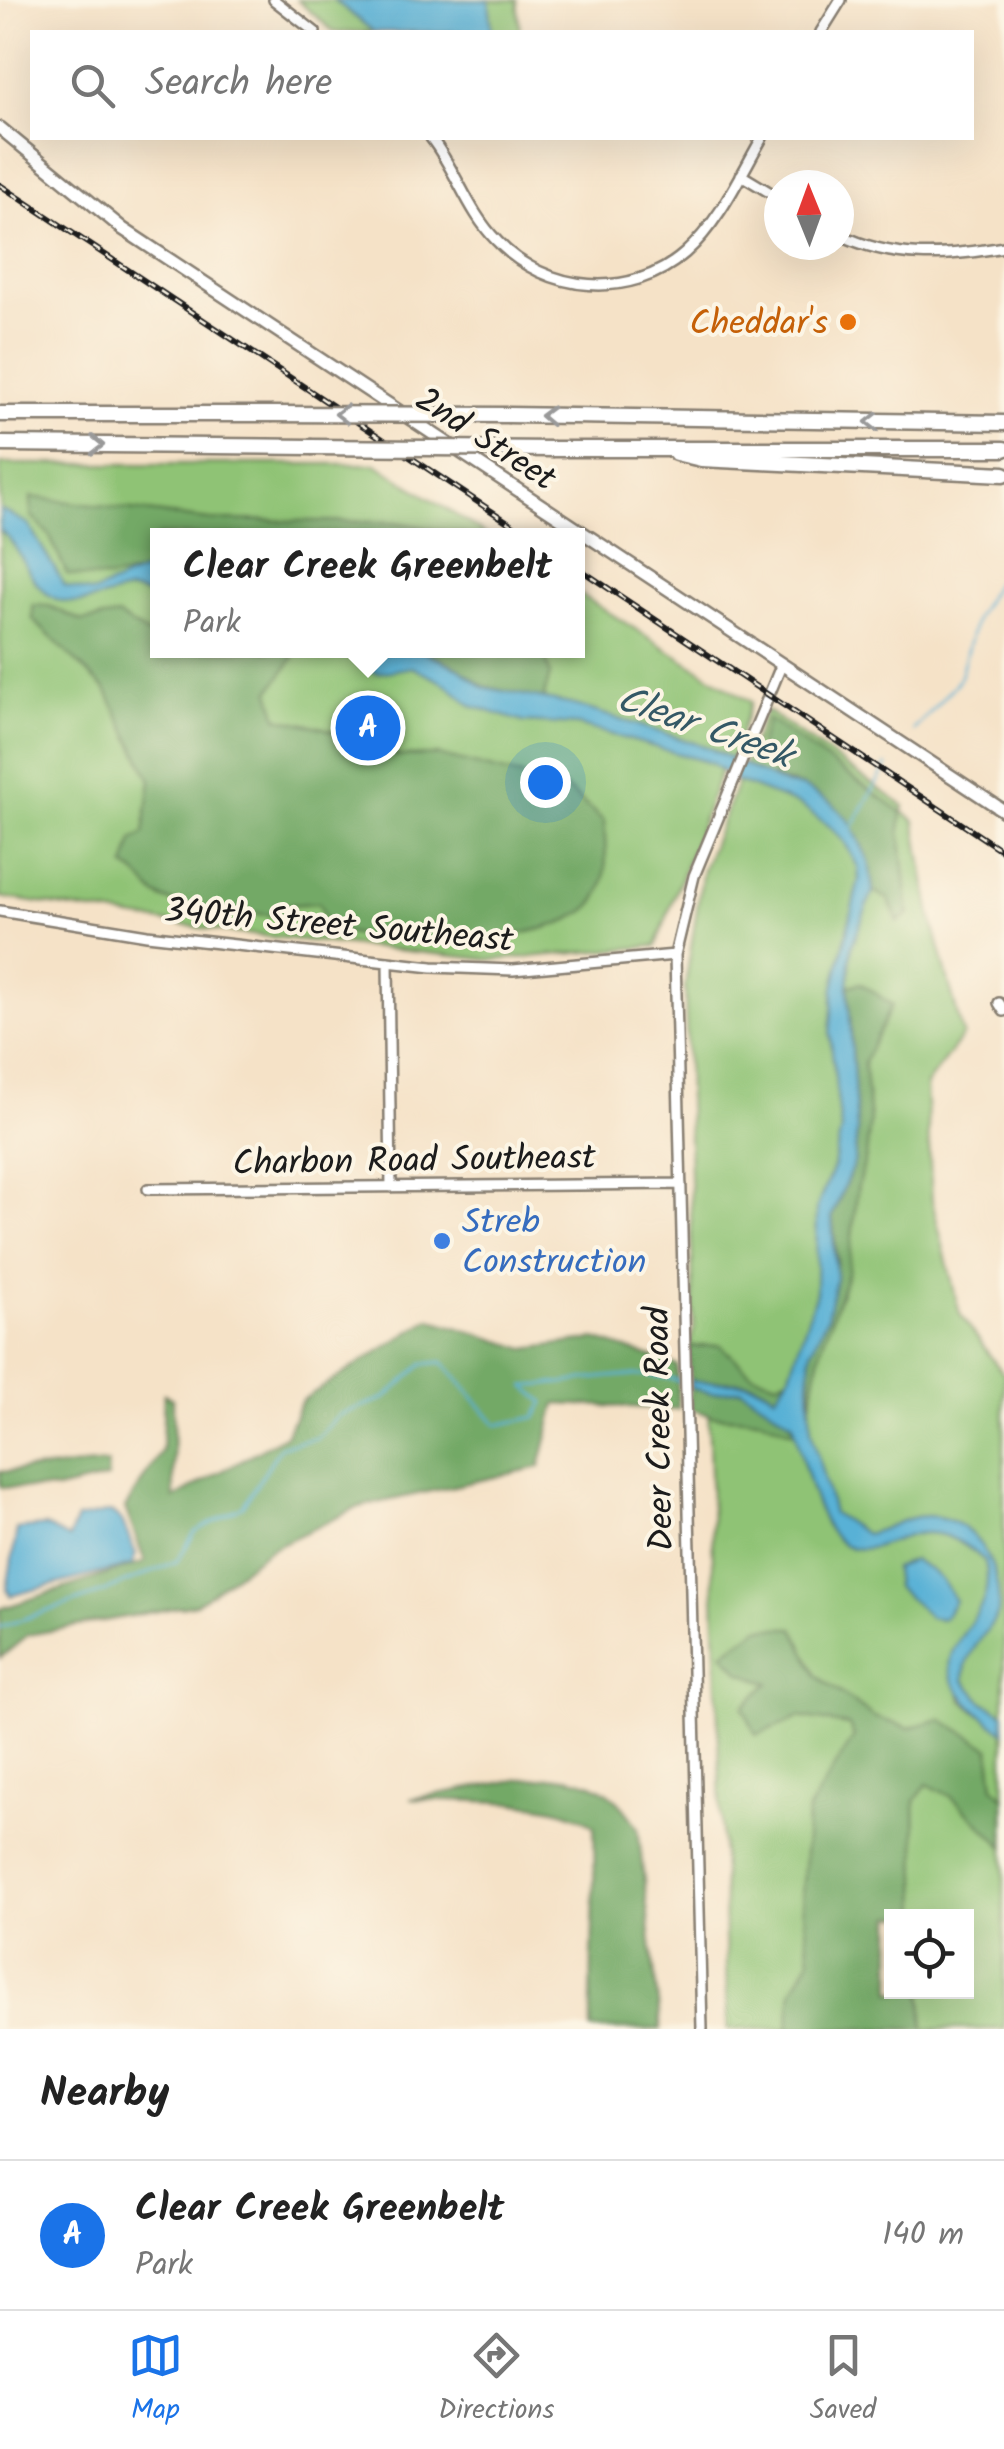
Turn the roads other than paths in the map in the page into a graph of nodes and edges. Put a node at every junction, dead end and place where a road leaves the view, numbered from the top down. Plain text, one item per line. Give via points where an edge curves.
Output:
1 (274, 0) edge
2 (840, 0) edge
3 (312, 30) edge
4 (822, 30) edge
5 (0, 128) edge
6 (431, 140) edge
7 (761, 140) edge
8 (741, 175) junction
9 (764, 189) edge
10 (854, 240) edge
11 (1004, 247) edge
12 (0, 414) edge
13 (1004, 419) edge
14 (0, 444) edge
15 (651, 448) junction
16 (1004, 449) edge
17 (1004, 474) edge
18 (573, 528) edge
19 (585, 536) edge
20 (781, 666) junction
21 (1004, 811) edge
22 (0, 911) edge
23 (675, 955) junction
24 (388, 962) junction
25 (680, 1184) junction
26 (391, 1187) junction
27 (148, 1189) dead end
28 (702, 2029) edge

1 - 3 street
2 - 4 street
5 - 18 main road, 2nd Street via 123,229
6 - 8 street via 499,244 542,274 588,285 622,283 672,263 700,238
7 - 8 street
8 - 9 street
10 - 11 street via 913,256
13 -> 12 highway, bridge
14 -> 15 highway, bridge
15 - 16 highway
15 - 17 highway via 701,459
19 - 20 main road, 2nd Street
20 - 21 main road, 2nd Street
20 - 23 street, Deer Creek Road via 694,876
22 - 24 street, 340th Street Southeast
23 - 24 street, 340th Street Southeast via 513,970
23 - 25 street, Deer Creek Road
24 - 26 street
25 - 26 street, Charbon Road Southeast
25 - 28 street, Deer Creek Road
26 - 27 street, Charbon Road Southeast

